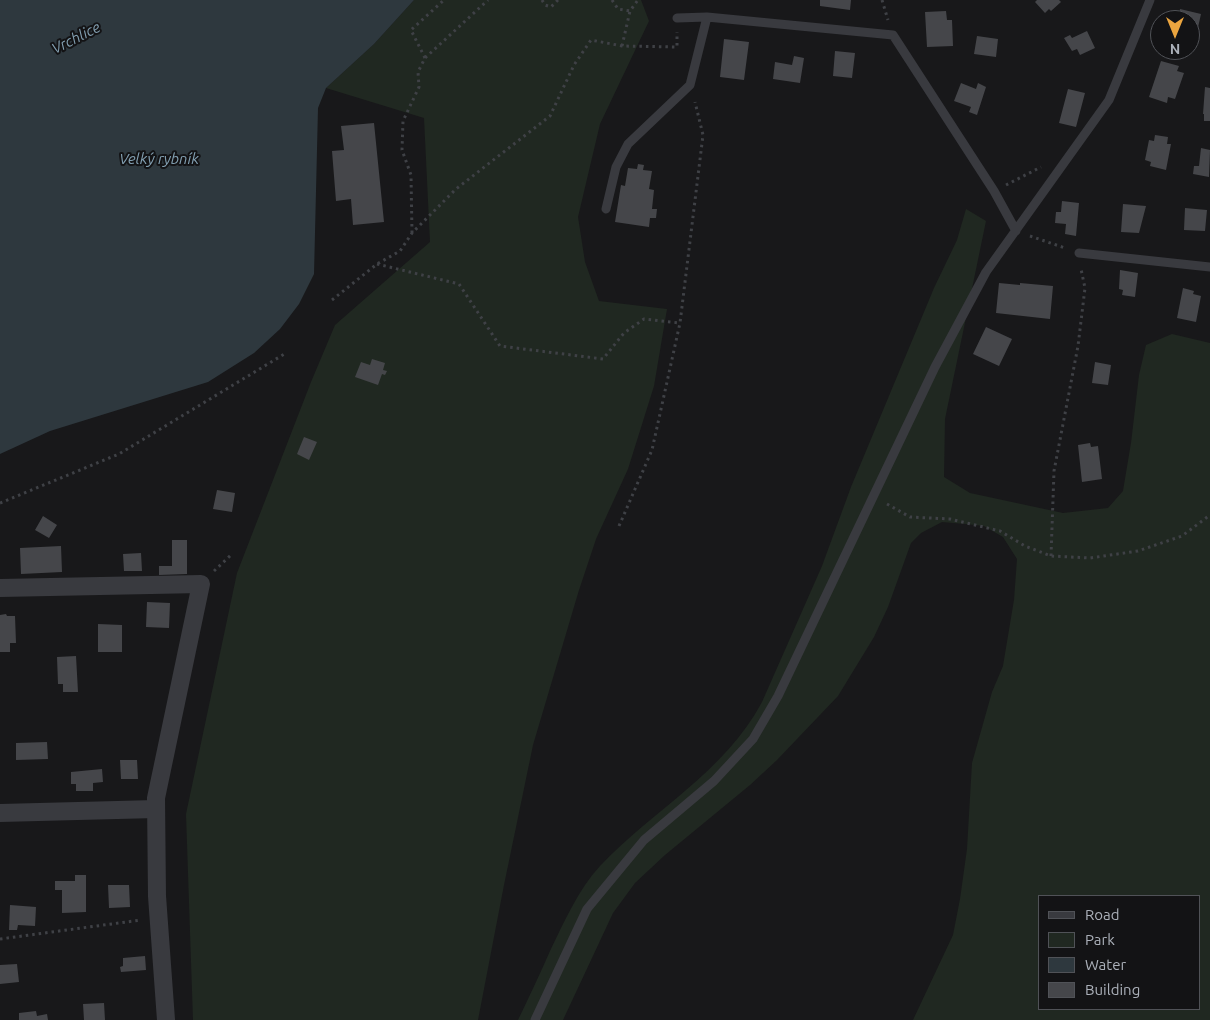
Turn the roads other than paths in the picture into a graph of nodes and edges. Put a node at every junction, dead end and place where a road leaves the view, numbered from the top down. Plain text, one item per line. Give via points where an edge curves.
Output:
1 (1150, 0) edge
2 (707, 17) junction
3 (677, 18) road end
4 (606, 209) dead end
5 (1016, 231) junction
6 (1079, 253) road end
7 (1210, 267) edge
8 (0, 588) edge
9 (156, 809) junction
10 (0, 814) edge
11 (166, 1020) edge
12 (535, 1020) edge

1 - 5 lane via 1109,100
2 - 3 lane
2 - 4 lane via 690,85 628,144 616,167
2 - 5 lane via 893,35 994,191
5 - 12 lane via 986,272 935,367 778,696 753,739 714,781 644,840 587,909
6 - 7 lane
8 - 9 street via 201,584
9 - 10 street
9 - 11 street

